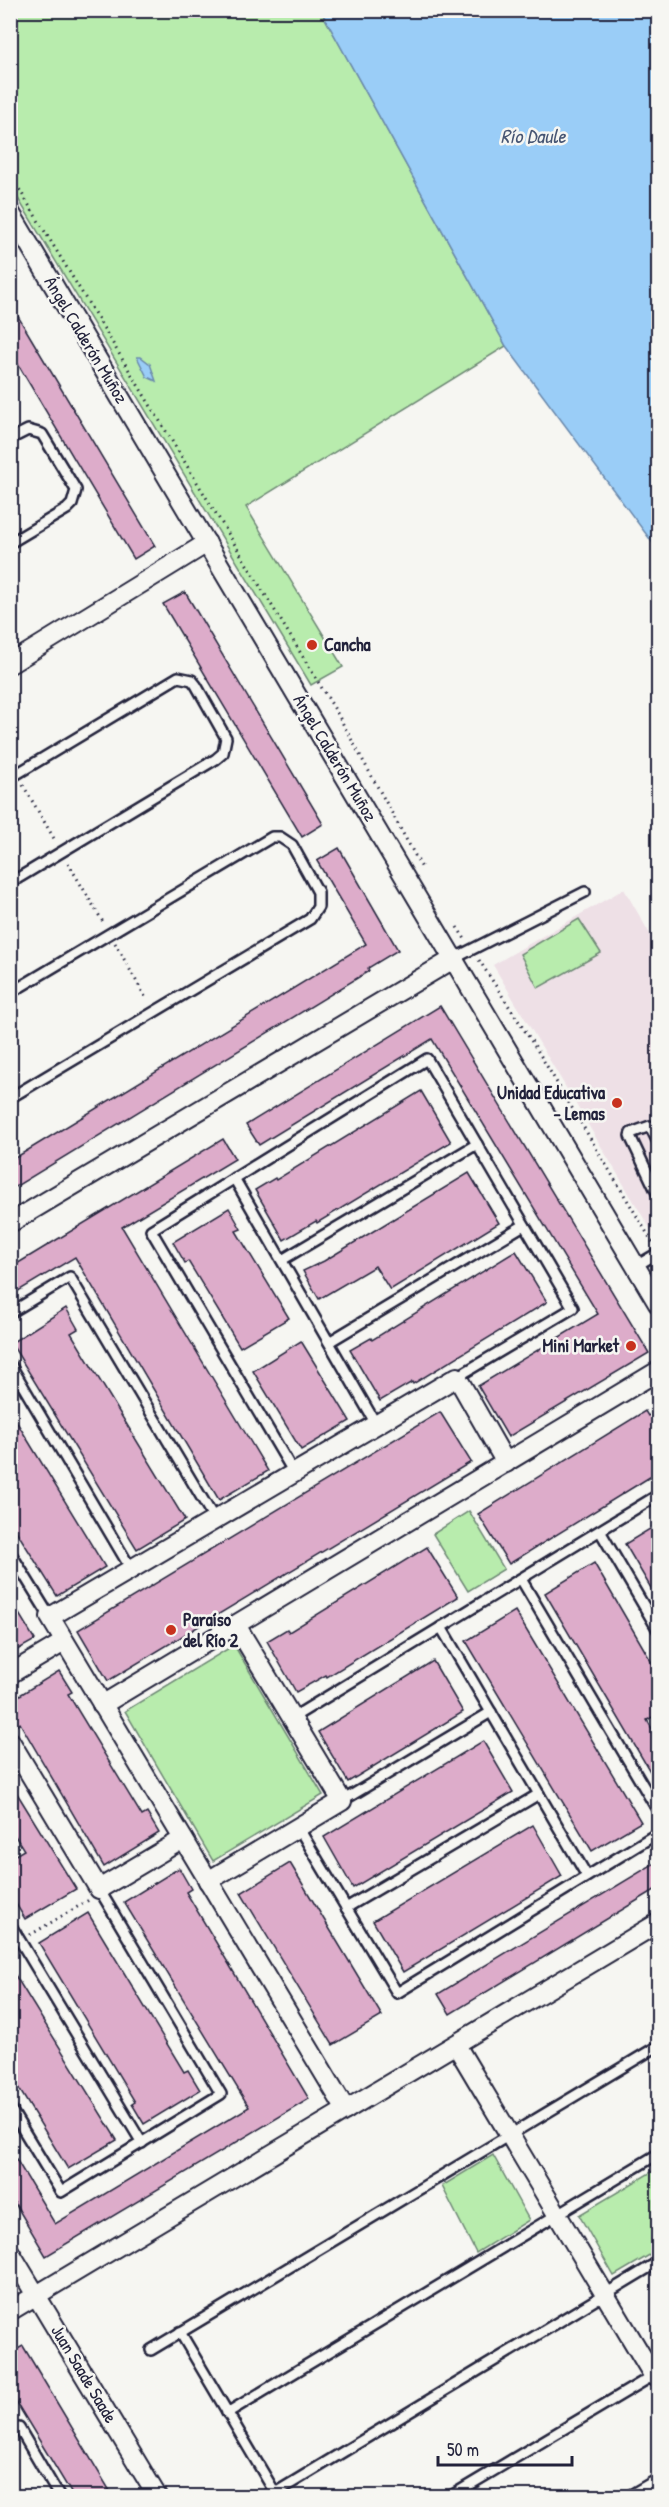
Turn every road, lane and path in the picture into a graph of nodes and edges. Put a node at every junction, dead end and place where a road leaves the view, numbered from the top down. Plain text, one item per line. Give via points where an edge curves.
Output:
1 (10, 174) edge
2 (10, 212) edge
3 (10, 439) edge
4 (10, 543) edge
5 (207, 543) junction
6 (10, 664) edge
7 (14, 776) edge
8 (62, 852) junction
9 (423, 870) dead end
10 (10, 883) edge
11 (585, 891) dead end
12 (453, 921) dead end
13 (109, 934) junction
14 (472, 950) junction
15 (455, 958) junction
16 (10, 993) edge
17 (154, 1012) junction
18 (10, 1098) edge
19 (658, 1142) edge
20 (477, 1144) junction
21 (234, 1178) junction
22 (658, 1194) edge
23 (10, 1223) edge
24 (524, 1225) junction
25 (658, 1253) edge
26 (282, 1260) junction
27 (636, 1266) junction
28 (658, 1304) edge
29 (10, 1313) edge
30 (329, 1342) junction
31 (10, 1364) edge
32 (658, 1371) edge
33 (457, 1377) junction
34 (376, 1424) junction
35 (506, 1463) junction
36 (294, 1473) junction
37 (658, 1495) edge
38 (215, 1520) junction
39 (600, 1531) junction
40 (12, 1558) edge
41 (131, 1569) junction
42 (521, 1579) junction
43 (50, 1617) junction
44 (236, 1625) junction
45 (441, 1627) junction
46 (658, 1630) edge
47 (64, 1642) junction
48 (10, 1674) edge
49 (102, 1705) junction
50 (491, 1712) junction
51 (292, 1718) junction
52 (10, 1741) edge
53 (539, 1794) junction
54 (342, 1801) junction
55 (658, 1811) edge
56 (298, 1827) junction
57 (658, 1833) edge
58 (183, 1839) junction
59 (587, 1876) junction
60 (208, 1881) junction
61 (100, 1891) junction
62 (346, 1908) junction
63 (658, 1923) edge
64 (10, 1924) edge
65 (21, 1941) junction
66 (456, 2045) junction
67 (658, 2046) edge
68 (10, 2108) edge
69 (346, 2110) junction
70 (510, 2135) junction
71 (142, 2143) junction
72 (658, 2154) edge
73 (557, 2215) junction
74 (10, 2252) edge
75 (658, 2262) edge
76 (36, 2295) junction
77 (605, 2295) junction
78 (10, 2311) edge
79 (180, 2332) junction
80 (151, 2349) dead end
81 (656, 2374) edge
82 (227, 2413) junction
83 (10, 2433) edge
84 (658, 2479) edge
85 (276, 2495) edge
86 (59, 2496) edge
87 (157, 2496) edge
88 (451, 2496) edge
89 (629, 2496) edge

1 - 9 path via 338,713
2 - 5 street, Ángel Calderón Muñoz
3 - 4 lane via 28,430 42,434 76,490 67,509
5 - 6 street
5 - 15 street, Ángel Calderón Muñoz
7 - 8 path
7 - 8 lane via 178,677 196,685 223,731 223,753
8 - 10 lane
8 - 13 path
11 - 14 lane
12 - 14 path
13 - 16 lane
13 - 17 path
13 - 17 lane via 266,839 280,837 292,845 318,892 315,914
14 - 15 lane
14 - 25 path via 536,1048
15 - 23 street
15 - 27 street, Ángel Calderón Muñoz
17 - 18 lane
19 - 22 lane via 650,1126 631,1133
20 - 21 lane via 427,1059
20 - 24 lane
20 - 26 lane
21 - 26 lane
21 - 36 lane via 151,1230
24 - 30 lane
24 - 33 lane via 573,1308
25 - 27 lane
26 - 30 lane
27 - 28 street, Ángel Calderón Muñoz
29 - 38 lane via 70,1277
30 - 34 lane
31 - 41 lane
32 - 35 street
33 - 34 street
33 - 35 street
34 - 36 street
35 - 44 street
36 - 38 street
37 - 39 lane
38 - 41 street
39 - 42 lane
39 - 46 lane
40 - 43 lane
41 - 43 street
42 - 45 lane
42 - 55 lane
43 - 47 street
44 - 49 street
44 - 51 street
45 - 50 lane
45 - 51 lane
47 - 48 street
47 - 49 street
49 - 58 street
50 - 53 lane
50 - 54 lane
51 - 54 street
52 - 61 street
53 - 59 lane
53 - 62 lane
54 - 56 street
56 - 60 street
56 - 62 lane
57 - 59 lane
58 - 60 street
58 - 61 street
59 - 62 lane via 396,1993
60 - 69 street
61 - 65 path
61 - 71 lane via 221,2094
63 - 66 street
64 - 65 lane
65 - 71 lane
66 - 69 street
66 - 70 street
67 - 70 lane
68 - 71 lane via 61,2192
69 - 76 street
70 - 73 street
70 - 79 lane
72 - 73 lane
73 - 77 street
73 - 82 lane
74 - 76 street, Juan Saade Saade
75 - 77 lane
76 - 78 street
76 - 87 street, Juan Saade Saade
77 - 81 street
77 - 85 lane
79 - 80 lane
79 - 82 lane
81 - 88 lane
82 - 85 lane
83 - 86 lane via 19,2428
84 - 89 lane

